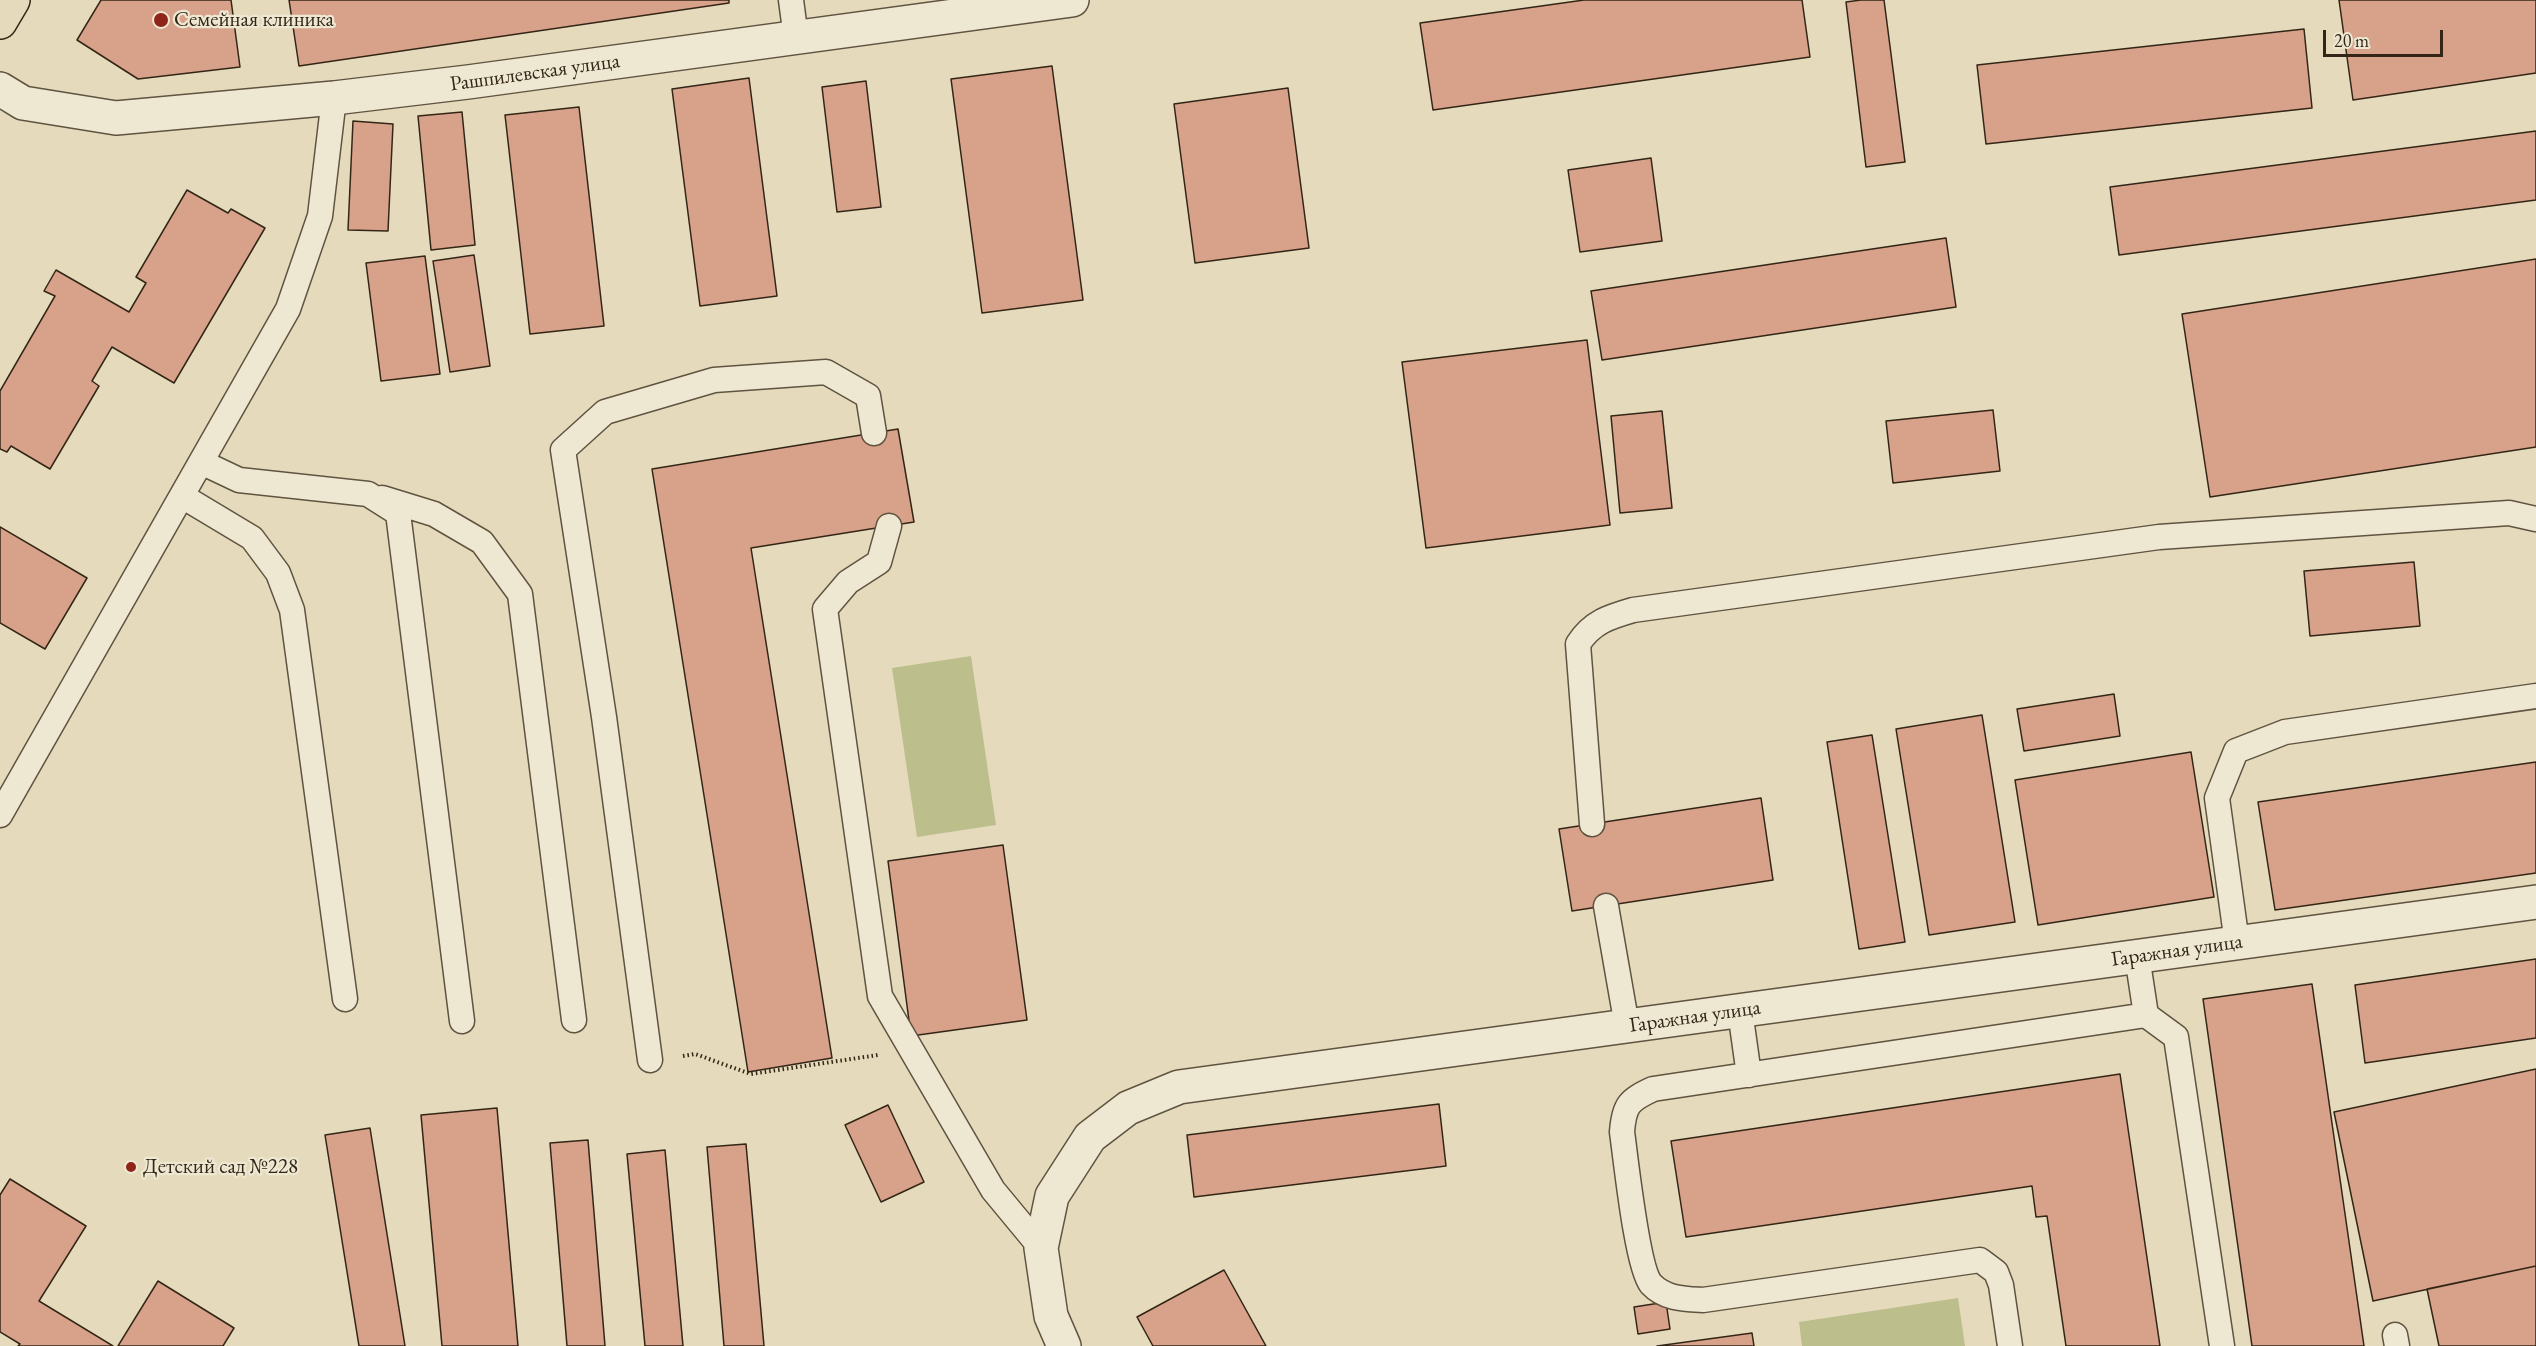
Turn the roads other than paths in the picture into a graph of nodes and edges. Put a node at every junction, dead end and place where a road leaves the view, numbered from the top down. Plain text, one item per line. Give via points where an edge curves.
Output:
1 (13, 0) edge
2 (791, 0) edge
3 (1072, 0) edge
4 (0, 22) edge
5 (796, 38) junction
6 (0, 89) edge
7 (334, 98) junction
8 (874, 433) dead end
9 (201, 462) junction
10 (368, 494) junction
11 (182, 496) junction
12 (2536, 519) edge
13 (889, 526) dead end
14 (2536, 696) edge
15 (0, 815) edge
16 (1592, 824) dead end
17 (2536, 902) edge
18 (1606, 906) dead end
19 (2237, 943) junction
20 (2137, 956) junction
21 (345, 999) dead end
22 (1740, 1011) junction
23 (2146, 1015) junction
24 (574, 1020) dead end
25 (462, 1021) dead end
26 (1627, 1026) junction
27 (650, 1060) road end
28 (1749, 1075) junction
29 (1041, 1248) junction
30 (1064, 1346) edge
31 (2010, 1346) edge
32 (2222, 1346) edge

1 - 4 main road
2 - 5 lane
3 - 5 street, Рашпилевская улица
5 - 7 street, Рашпилевская улица
6 - 7 street, Рашпилевская улица via 23,103 116,118
7 - 9 lane via 321,216 288,309
8 - 27 lane via 868,396 826,372 714,380 615,409 605,412 563,450
9 - 10 lane via 239,480
9 - 11 lane
10 - 24 lane via 434,514 482,542 520,594
10 - 25 lane via 398,513
11 - 15 lane
11 - 21 lane via 252,538 278,573 292,610
12 - 16 lane via 2509,513 2159,537 1634,610 1603,619 1586,630 1578,644
13 - 29 lane via 879,562 848,582 825,609 880,996 993,1190
14 - 19 lane via 2285,732 2236,751 2217,798
17 - 19 street, Гаражная улица
18 - 26 lane
19 - 20 street, Гаражная улица
20 - 22 street, Гаражная улица
20 - 23 lane
22 - 26 street, Гаражная улица
22 - 28 lane
23 - 28 lane
23 - 32 lane via 2176,1037
26 - 29 street, Гаражная улица via 1179,1087 1128,1108 1090,1137 1052,1196
28 - 31 lane via 1653,1089 1633,1098 1624,1116 1622,1132 1641,1262 1651,1284 1674,1298 1703,1300 1980,1260 1996,1272 2001,1285
29 - 30 street, Гаражная улица via 1051,1316

